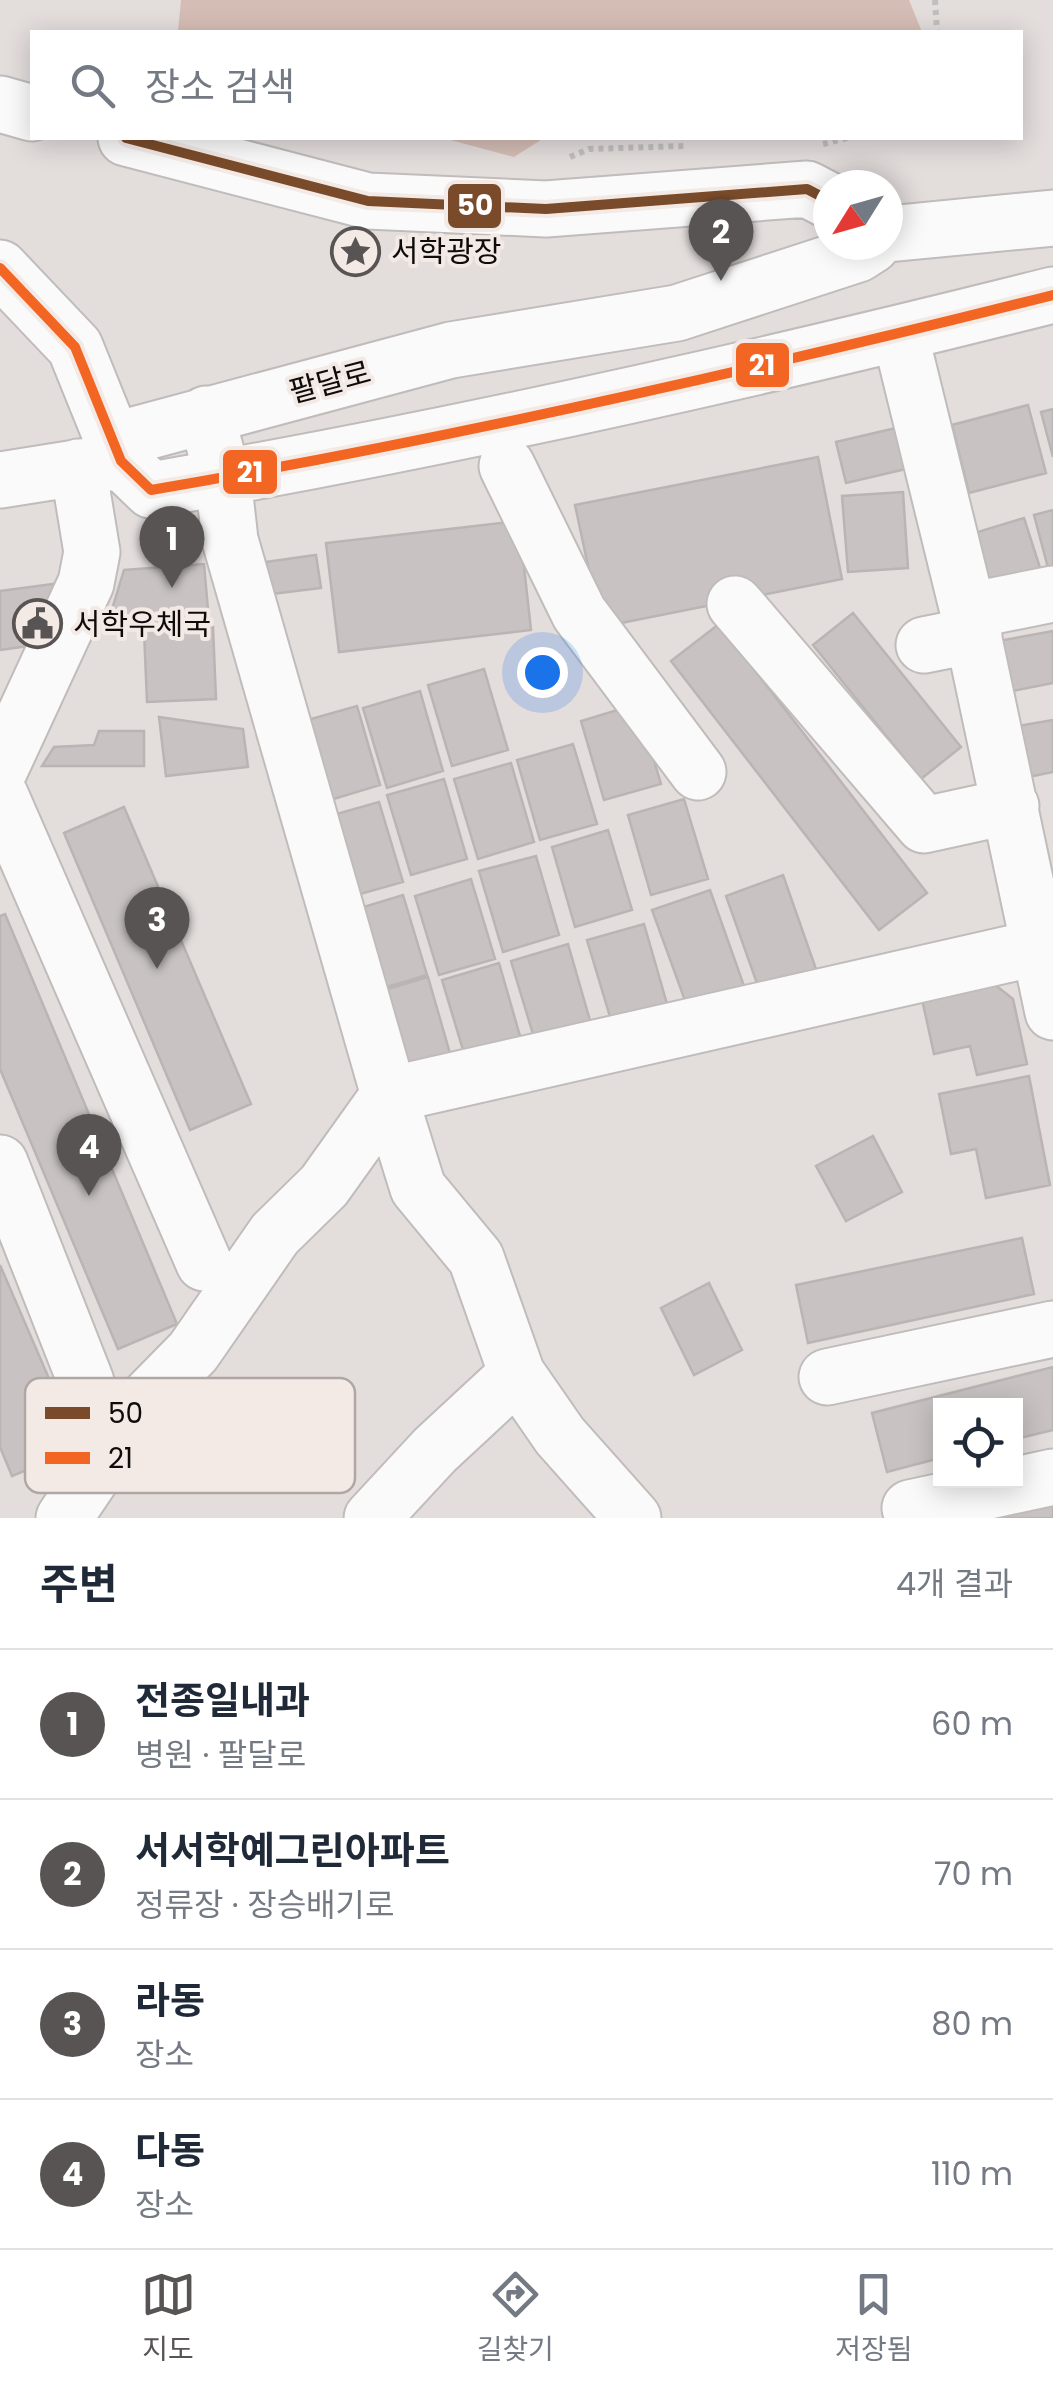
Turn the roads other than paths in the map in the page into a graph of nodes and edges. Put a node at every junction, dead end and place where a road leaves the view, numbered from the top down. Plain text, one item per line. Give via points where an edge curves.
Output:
1 (0, 104) edge
2 (30, 112) edge
3 (134, 140) edge
4 (813, 192) edge
5 (1053, 218) edge
6 (903, 234) edge
7 (840, 260) edge
8 (0, 268) edge
9 (1053, 295) edge
10 (900, 334) junction
11 (206, 414) junction
12 (100, 464) junction
13 (507, 466) dead end
14 (223, 478) junction
15 (0, 480) edge
16 (1053, 594) edge
17 (735, 604) dead end
18 (955, 630) junction
19 (0, 769) edge
20 (698, 772) dead end
21 (0, 795) edge
22 (1026, 812) edge
23 (1047, 944) edge
24 (1053, 1012) edge
25 (389, 1096) junction
26 (0, 1163) edge
27 (204, 1264) dead end
28 (1053, 1328) edge
29 (517, 1374) junction
30 (828, 1377) dead end
31 (84, 1378) edge
32 (167, 1378) edge
33 (1053, 1477) edge
34 (81, 1493) edge
35 (910, 1508) dead end
36 (64, 1518) edge
37 (372, 1518) edge
38 (633, 1518) edge

1 - 2 street
3 - 4 street via 368,201 546,208
5 - 6 street, 팔달로
7 - 11 street, 팔달로 via 677,313 451,350
8 - 12 street via 75,347
9 - 10 street
10 - 14 street
10 - 18 street
11 - 12 street, 팔달로 via 138,434
11 - 14 street
12 - 14 street via 151,490
12 - 15 street
12 - 19 street via 86,582
13 - 20 street via 580,613
14 - 25 street via 230,540
16 - 18 street
17 - 22 street via 924,825
18 - 22 street
21 - 27 street
22 - 23 street
23 - 24 street
23 - 25 street
25 - 29 street via 418,1188 476,1258
25 - 32 street
26 - 31 street
28 - 30 street
29 - 37 street
29 - 38 street via 560,1436
33 - 35 street
34 - 36 street

